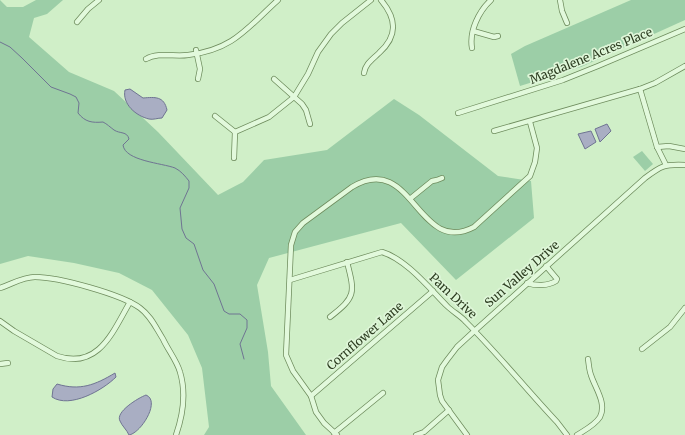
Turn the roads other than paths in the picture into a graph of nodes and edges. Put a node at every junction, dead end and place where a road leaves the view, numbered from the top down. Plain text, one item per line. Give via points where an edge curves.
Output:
1 (99, 0) edge
2 (278, 0) edge
3 (371, 0) edge
4 (381, 0) edge
5 (491, 0) edge
6 (560, 0) edge
7 (77, 22) dead end
8 (566, 23) dead end
9 (685, 28) edge
10 (473, 31) junction
11 (498, 36) dead end
12 (472, 48) dead end
13 (197, 52) junction
14 (146, 59) dead end
15 (685, 66) edge
16 (364, 73) dead end
17 (198, 78) dead end
18 (274, 79) dead end
19 (640, 89) junction
20 (294, 97) junction
21 (458, 113) dead end
22 (215, 116) dead end
23 (530, 122) junction
24 (310, 124) dead end
25 (235, 132) junction
26 (494, 132) dead end
27 (657, 147) junction
28 (685, 149) edge
29 (234, 158) dead end
30 (666, 165) junction
31 (685, 165) edge
32 (442, 178) dead end
33 (411, 198) junction
34 (347, 262) junction
35 (546, 266) junction
36 (290, 280) junction
37 (527, 283) junction
38 (0, 288) edge
39 (432, 291) junction
40 (130, 302) junction
41 (685, 308) edge
42 (330, 317) dead end
43 (0, 320) edge
44 (4, 324) junction
45 (0, 330) edge
46 (474, 331) junction
47 (642, 349) dead end
48 (588, 360) dead end
49 (0, 364) edge
50 (8, 364) dead end
51 (383, 393) dead end
52 (311, 396) junction
53 (449, 410) junction
54 (336, 434) edge
55 (176, 435) edge
56 (416, 435) edge
57 (467, 435) edge
58 (567, 435) edge
59 (577, 435) edge

1 - 7 street
2 - 13 street via 242,35 217,48
3 - 20 street via 331,34 318,52
4 - 16 street via 392,17 392,35 386,47 366,66
5 - 10 street via 481,11
6 - 8 street
9 - 21 street, Magdalene Acres Place via 538,89
10 - 11 street
10 - 12 street
13 - 14 street via 186,56 155,55
13 - 17 street via 200,69
15 - 19 street
18 - 20 street
19 - 23 street
19 - 27 street
20 - 24 street via 304,107
20 - 25 street via 269,117
22 - 25 street
23 - 26 street
23 - 33 street via 537,148 530,176 474,227 465,232 451,233 439,229
25 - 29 street
27 - 28 street
27 - 30 street
30 - 31 street
30 - 35 street, Sun Valley Drive via 643,180
32 - 33 street via 432,180
33 - 36 street via 387,181 372,179 359,182 303,223 295,232 292,237
34 - 36 street, Pam Drive
34 - 39 street, Pam Drive via 382,252 392,255
34 - 42 street via 353,291 343,307
35 - 37 street, Sun Valley Drive
35 - 37 street via 556,281 543,285
36 - 52 street via 286,355 292,371
37 - 46 street, Sun Valley Drive
38 - 40 street via 23,279 48,278 114,295
39 - 46 street, Pam Drive
39 - 52 street, Cornflower Lane
40 - 44 street via 105,345 93,354 78,359 57,356
40 - 55 street via 141,308 153,321 180,371 184,394
41 - 47 street via 670,327
43 - 44 street
44 - 45 street
46 - 53 street, Sun Valley Drive via 457,347 440,373 440,395
46 - 58 street, Pam Drive
48 - 59 street via 602,410 600,418 594,424
49 - 50 street
51 - 54 street
52 - 54 street via 316,412
53 - 56 street via 424,432
53 - 57 street, Sun Valley Drive

